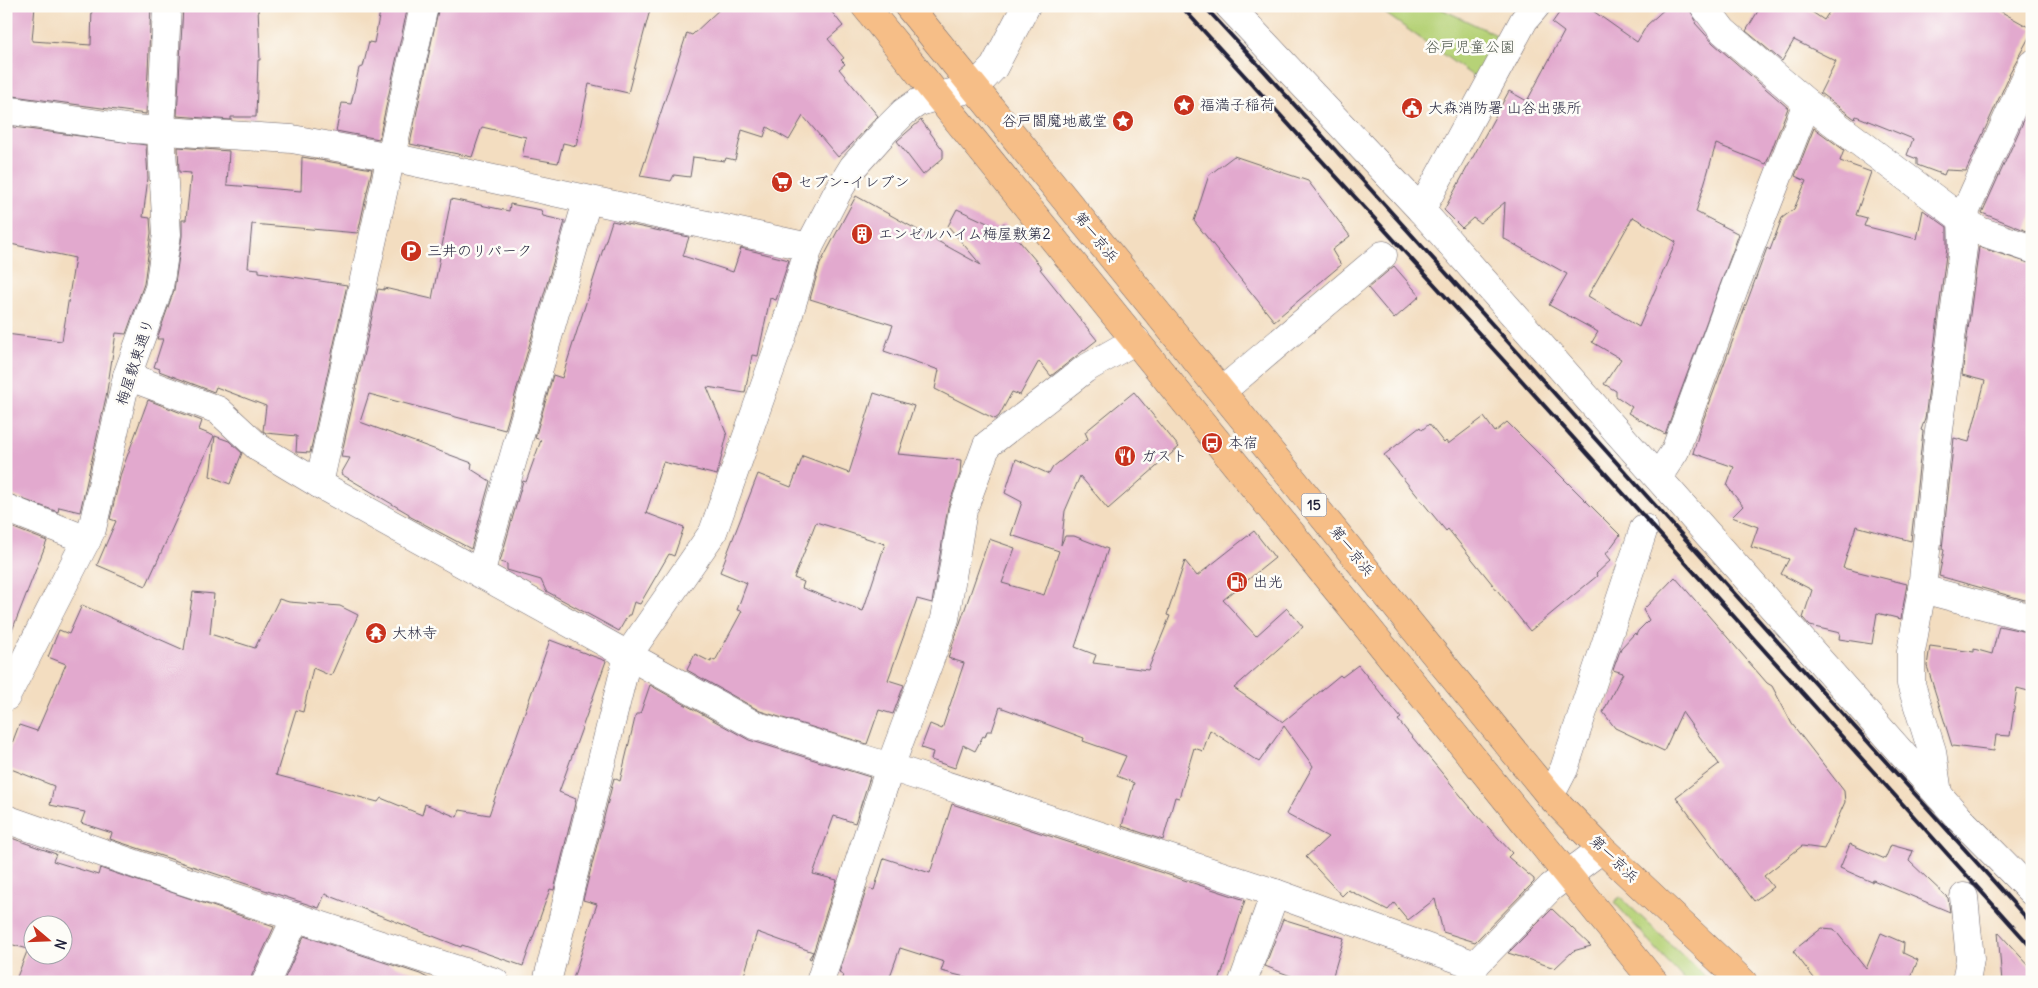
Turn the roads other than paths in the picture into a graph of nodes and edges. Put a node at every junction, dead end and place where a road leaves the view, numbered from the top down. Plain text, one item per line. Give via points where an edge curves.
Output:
1 (167, 6) edge
2 (424, 6) edge
3 (865, 6) edge
4 (908, 6) edge
5 (1026, 6) edge
6 (1229, 6) edge
7 (1536, 6) edge
8 (1704, 6) edge
9 (2032, 64) edge
10 (974, 88) junction
11 (938, 96) junction
12 (1807, 103) junction
13 (6, 110) edge
14 (160, 132) junction
15 (391, 158) junction
16 (587, 201) junction
17 (1421, 210) junction
18 (1962, 219) junction
19 (810, 247) junction
20 (2032, 249) edge
21 (1383, 255) dead end
22 (1136, 340) junction
23 (127, 376) junction
24 (1222, 391) junction
25 (1658, 477) junction
26 (319, 484) junction
27 (6, 508) edge
28 (1644, 528) dead end
29 (87, 540) junction
30 (480, 574) junction
31 (1922, 589) junction
32 (2032, 618) edge
33 (628, 656) junction
34 (6, 697) edge
35 (890, 767) junction
36 (1938, 794) junction
37 (1550, 796) junction
38 (6, 819) edge
39 (1602, 849) junction
40 (1567, 874) junction
41 (2032, 892) edge
42 (1276, 893) junction
43 (1964, 897) dead end
44 (296, 917) junction
45 (1473, 974) edge
46 (266, 982) edge
47 (495, 982) edge
48 (547, 982) edge
49 (820, 982) edge
50 (1243, 982) edge
51 (1654, 982) edge
52 (1743, 982) edge
53 (1966, 982) edge

1 - 14 street, 梅屋敷東通り
2 - 15 street
3 - 11 highway, 15
4 - 10 highway, 第一京浜 / 15
5 - 10 street via 994,67
6 - 17 street
7 - 17 street via 1524,20
8 - 12 street via 1723,31
9 - 18 street
10 - 11 street
10 - 24 highway, 第一京浜 / 15
11 - 19 street via 904,112 853,167 836,193
11 - 22 highway, 15
12 - 18 street
12 - 25 street via 1675,451
13 - 14 street
14 - 15 street via 292,139
14 - 23 street, 梅屋敷東通り via 167,234 163,272
15 - 16 street
15 - 26 street
16 - 19 street
16 - 30 street
17 - 25 street
18 - 20 street via 1980,231
18 - 31 street via 1963,248
19 - 33 street via 713,532
21 - 24 street
22 - 35 street via 1085,369 987,445 963,510 945,619
22 - 40 highway, 15
23 - 26 street via 218,410 258,448
23 - 29 street, 梅屋敷東通り
24 - 37 highway, 第一京浜 / 15
25 - 36 street
26 - 30 street
27 - 29 street
28 - 37 street via 1564,769
29 - 34 street, 梅屋敷東通り
30 - 33 street
31 - 32 street
31 - 36 street via 1911,652 1911,684 1932,751
33 - 35 street via 754,725
33 - 48 street
35 - 42 street
35 - 49 street
36 - 41 street via 1957,821
37 - 39 highway, 第一京浜 / 15
38 - 44 street
39 - 40 street
39 - 52 highway, 第一京浜 / 15
40 - 45 street
40 - 51 highway, 15
42 - 45 street
42 - 50 street
43 - 53 street via 1970,959
44 - 46 street
44 - 47 street

